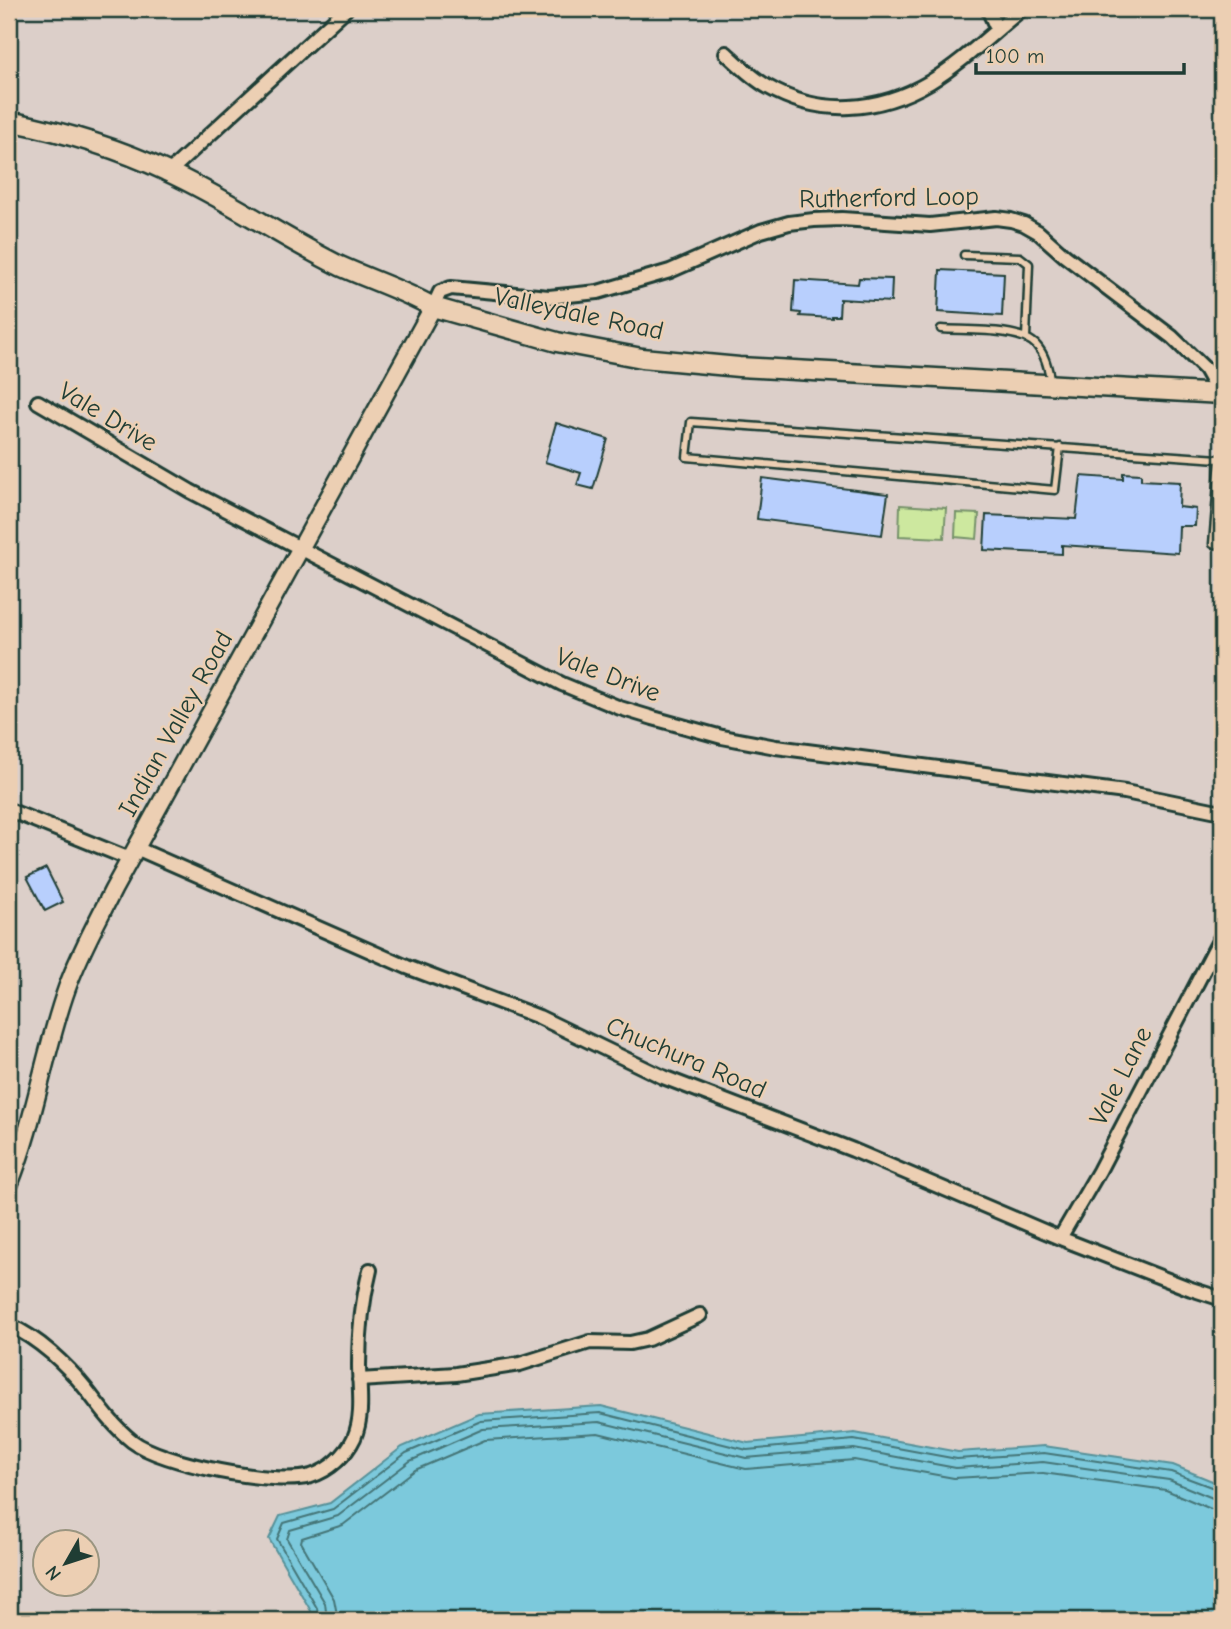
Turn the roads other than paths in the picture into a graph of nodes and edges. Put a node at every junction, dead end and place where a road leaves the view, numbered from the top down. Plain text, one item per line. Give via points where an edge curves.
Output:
1 (346, 9) edge
2 (988, 9) edge
3 (1022, 9) edge
4 (997, 29) junction
5 (726, 53) dead end
6 (9, 121) edge
7 (169, 172) junction
8 (964, 255) dead end
9 (433, 307) junction
10 (941, 329) dead end
11 (1026, 338) junction
12 (1051, 384) junction
13 (1220, 394) edge
14 (38, 402) dead end
15 (1060, 447) junction
16 (1220, 459) edge
17 (1222, 545) edge
18 (300, 547) junction
19 (9, 810) edge
20 (1222, 812) edge
21 (133, 853) junction
22 (1222, 935) edge
23 (9, 1185) edge
24 (1060, 1238) junction
25 (370, 1270) dead end
26 (1222, 1299) edge
27 (700, 1315) dead end
28 (9, 1325) edge
29 (359, 1380) junction

1 - 7 street
2 - 4 street
3 - 4 street
4 - 5 street via 932,81 864,107 805,103 782,94
6 - 7 main road, Valleydale Road via 99,144
7 - 9 main road, Valleydale Road via 340,266
8 - 11 lane via 1020,257 1029,264
9 - 12 main road, Valleydale Road via 557,342 642,358
9 - 13 street, Rutherford Loop via 440,292 451,288 549,297 598,292 670,271 789,223 842,219 930,225 996,218 1031,228 1172,337 1205,369
9 - 18 street, Indian Valley Road
10 - 11 lane
11 - 12 lane via 1045,358
12 - 13 main road, Valleydale Road
14 - 18 street, Vale Drive via 190,491
15 - 15 lane via 691,422 687,457 1055,489
15 - 16 lane
16 - 17 lane via 1213,544
18 - 20 street, Vale Drive via 535,671 653,718 776,747 1125,792
18 - 21 street, Indian Valley Road
19 - 21 street, Chuchura Road
21 - 23 street, Indian Valley Road via 66,989 32,1119
21 - 24 street, Chuchura Road via 539,1017 663,1077 853,1150
22 - 24 street, Vale Lane
24 - 26 street, Chuchura Road
25 - 29 street via 363,1299
27 - 29 street via 630,1343 590,1342 537,1360 456,1374
28 - 29 street via 68,1369 133,1442 162,1457 215,1469 298,1478 322,1471 345,1453 354,1437 359,1422

